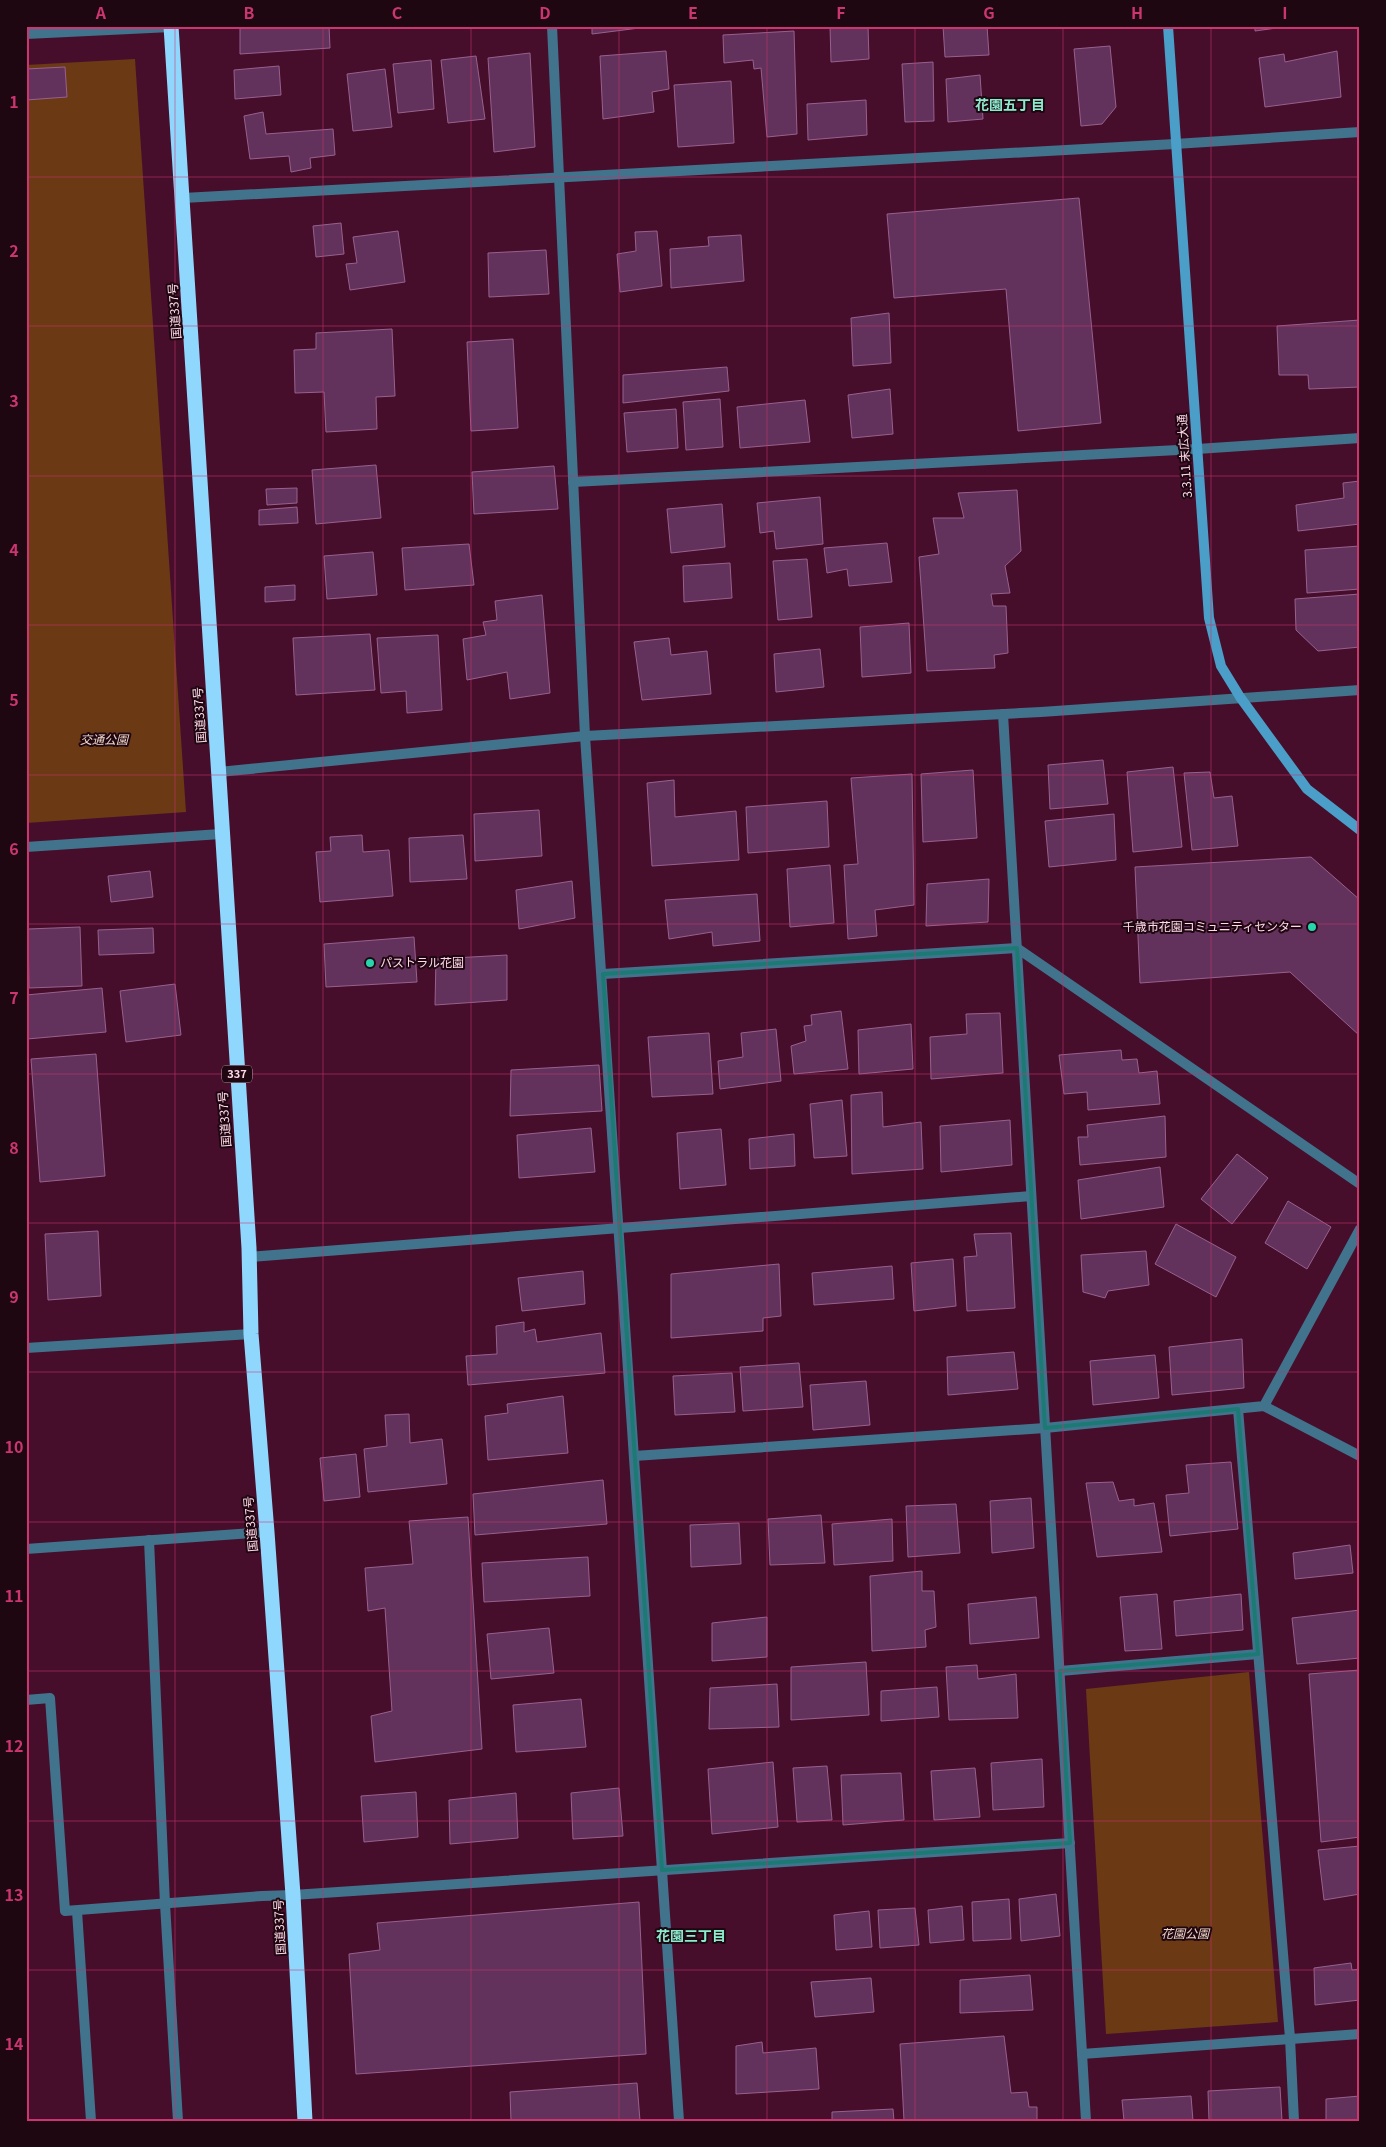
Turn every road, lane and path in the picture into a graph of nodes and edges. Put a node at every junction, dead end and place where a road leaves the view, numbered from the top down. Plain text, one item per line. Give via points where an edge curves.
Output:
1 (170, 26) edge
2 (552, 26) edge
3 (1168, 26) edge
4 (26, 34) edge
5 (1360, 132) edge
6 (1176, 144) junction
7 (559, 178) junction
8 (183, 198) junction
9 (1360, 438) edge
10 (1197, 449) junction
11 (573, 482) junction
12 (1360, 690) edge
13 (1240, 697) junction
14 (1003, 714) junction
15 (585, 736) junction
16 (219, 772) junction
17 (1360, 830) edge
18 (221, 834) junction
19 (26, 847) edge
20 (1017, 948) junction
21 (603, 974) junction
22 (1360, 1184) edge
23 (1031, 1196) junction
24 (618, 1228) junction
25 (1360, 1229) edge
26 (249, 1257) junction
27 (251, 1334) junction
28 (26, 1348) edge
29 (1264, 1406) junction
30 (1238, 1409) junction
31 (1045, 1428) junction
32 (634, 1456) junction
33 (1360, 1456) edge
34 (267, 1532) junction
35 (150, 1540) junction
36 (26, 1549) edge
37 (1258, 1654) junction
38 (1060, 1671) junction
39 (26, 1700) edge
40 (1070, 1843) junction
41 (662, 1870) junction
42 (293, 1895) junction
43 (165, 1904) junction
44 (77, 1910) junction
45 (1360, 2034) edge
46 (1290, 2038) junction
47 (1082, 2054) junction
48 (91, 2121) edge
49 (178, 2121) edge
50 (305, 2121) edge
51 (679, 2121) edge
52 (1086, 2121) edge
53 (1294, 2121) edge

1 - 4 street
1 - 8 highway, 国道337号 / 337
2 - 7 street
3 - 6 street, 3.3.11 末広大通
5 - 6 street
6 - 7 street
6 - 10 street, 3.3.11 末広大通
7 - 8 street
7 - 11 street
8 - 16 highway, 国道337号 / 337
9 - 10 street
10 - 11 street
10 - 13 street, 3.3.11 末広大通 via 1209,618 1220,666
11 - 15 street
12 - 13 street
13 - 14 street
13 - 17 street, 3.3.11 末広大通 via 1307,789
14 - 15 street
14 - 20 street
15 - 16 street
15 - 21 street
16 - 18 highway, 国道337号 / 337
18 - 19 street
18 - 26 highway, 国道337号 / 337
20 - 21 street
20 - 22 street
20 - 23 street
21 - 24 street
23 - 24 street
23 - 31 street
24 - 26 street
24 - 32 street
25 - 29 street
26 - 27 highway, 国道337号 / 337
27 - 28 street
27 - 34 highway, 国道337号 / 337
29 - 30 street
29 - 33 street
30 - 31 street
30 - 37 street
31 - 32 street
31 - 38 street
32 - 41 street
34 - 35 street
34 - 42 highway, 国道337号 / 337
35 - 36 street
35 - 43 street
37 - 38 street
37 - 46 street
38 - 40 street
39 - 44 street via 50,1698 65,1911
40 - 41 street
40 - 47 street
41 - 42 street
41 - 51 street
42 - 43 street
42 - 50 highway, 国道337号 / 337
43 - 44 street
43 - 49 street
44 - 48 street
45 - 46 street
46 - 47 street
46 - 53 street
47 - 52 street

